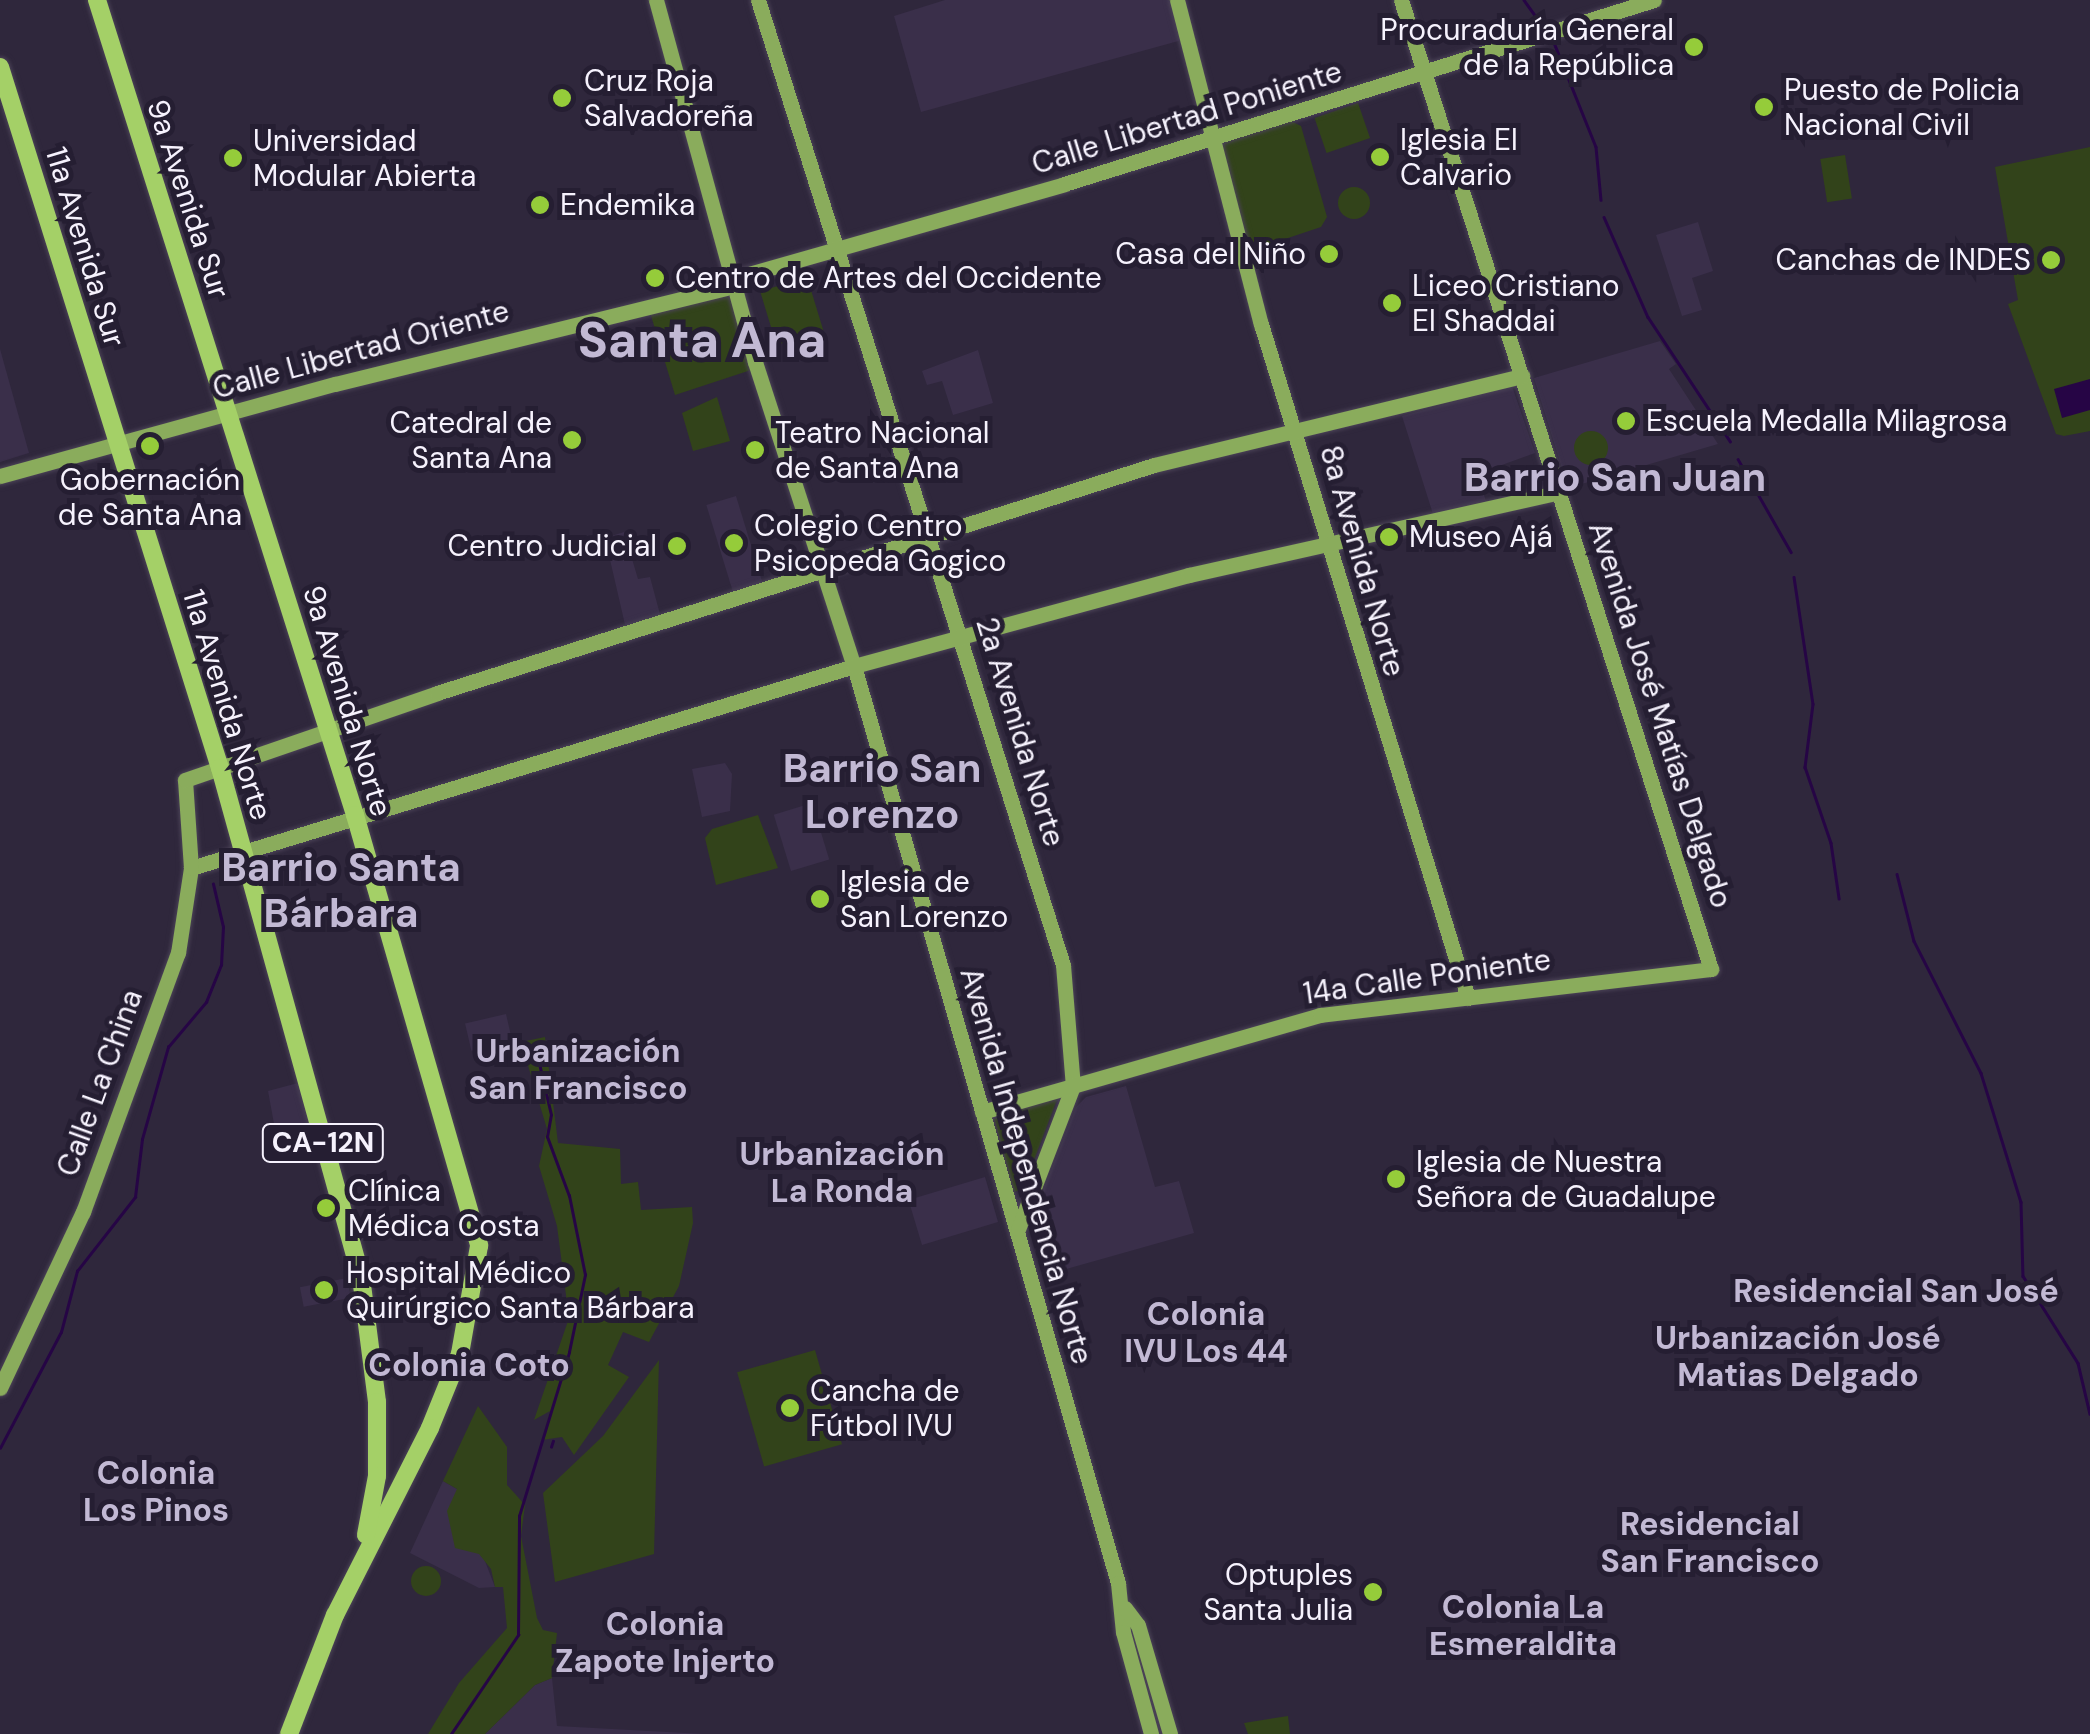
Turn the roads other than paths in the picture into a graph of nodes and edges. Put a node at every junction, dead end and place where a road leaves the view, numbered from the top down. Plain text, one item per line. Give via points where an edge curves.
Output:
1 (97, 0) edge
2 (656, 0) edge
3 (758, 0) edge
4 (1177, 0) edge
5 (1401, 0) edge
6 (1654, 0) edge
7 (0, 68) edge
8 (1424, 75) junction
9 (1213, 137) junction
10 (838, 249) junction
11 (736, 282) junction
12 (1522, 376) junction
13 (230, 413) junction
14 (1294, 430) junction
15 (117, 443) junction
16 (0, 476) edge
17 (1560, 492) junction
18 (930, 538) junction
19 (1330, 542) junction
20 (826, 570) junction
21 (962, 638) junction
22 (854, 666) junction
23 (329, 732) junction
24 (220, 768) junction
25 (355, 816) junction
26 (241, 847) junction
27 (190, 868) junction
28 (1711, 969) joint
29 (1468, 998) junction
30 (1073, 1086) junction
31 (982, 1112) junction
32 (1018, 1233) junction
33 (0, 1388) edge
34 (377, 1476) junction
35 (402, 1483) junction
36 (356, 1569) junction
37 (1125, 1608) junction
38 (289, 1734) edge
39 (1151, 1734) edge
40 (1170, 1734) edge

1 - 13 main road, 9a Avenida Sur
2 - 11 street, Avenida Independencia Norte
3 - 10 street, 2a Avenida Norte
4 - 9 street, 8a Avenida Norte
5 - 8 street, Avenida José Matías Delgado
6 - 8 street, Calle Libertad Poniente
7 - 15 main road, 11a Avenida Sur
8 - 9 street, Calle Libertad Poniente
8 - 12 street, Avenida José Matías Delgado
9 - 10 street, Calle Libertad Poniente
9 - 14 street, 8a Avenida Norte
10 - 11 street, Calle Libertad Poniente
10 - 18 street, 2a Avenida Norte
11 - 13 street, Calle Libertad Oriente
11 - 20 street, Avenida Independencia Norte via 754,360
12 - 14 street
12 - 17 street, Avenida José Matías Delgado
13 - 15 street, Calle Libertad Oriente
13 - 23 main road, 9a Avenida Norte
14 - 18 street via 1154,466
14 - 19 street, 8a Avenida Norte
15 - 16 street, Calle Libertad Oriente
15 - 24 main road, 11a Avenida Norte
17 - 19 street
17 - 28 street, Avenida José Matías Delgado
18 - 20 street
18 - 21 street, 2a Avenida Norte
19 - 21 street
19 - 29 street, 8a Avenida Norte
20 - 22 street, Avenida Independencia Norte
20 - 23 street
21 - 22 street
21 - 30 street, 2a Avenida Norte via 1063,965
22 - 25 street
22 - 31 street, Avenida Independencia Norte
23 - 24 street
23 - 25 main road, 9a Avenida Norte
24 - 26 main road, 11a Avenida Norte
24 - 27 street, Calle La China via 185,780
25 - 26 street
25 - 35 main road, 9a Avenida Norte via 479,1246 466,1333
26 - 27 street
26 - 34 main road, 11a Avenida Norte / CA-12N via 371,1326
27 - 33 street, Calle La China via 174,966 83,1212
28 - 29 street, 14a Calle Poniente
29 - 30 street, 14a Calle Poniente via 1320,1015
30 - 31 street, 14a Calle Poniente
30 - 32 street, 2a Avenida Norte
31 - 32 street, Avenida Independencia Norte
32 - 37 street, Avenida Independencia Norte
34 - 35 main road via 390,1486
34 - 36 main road, 11a Avenida Norte
35 - 36 main road, 9a Avenida Norte
36 - 38 main road
37 - 39 street, Avenida Independencia Norte via 1123,1632
37 - 40 street, Avenida Independencia Norte via 1138,1625

